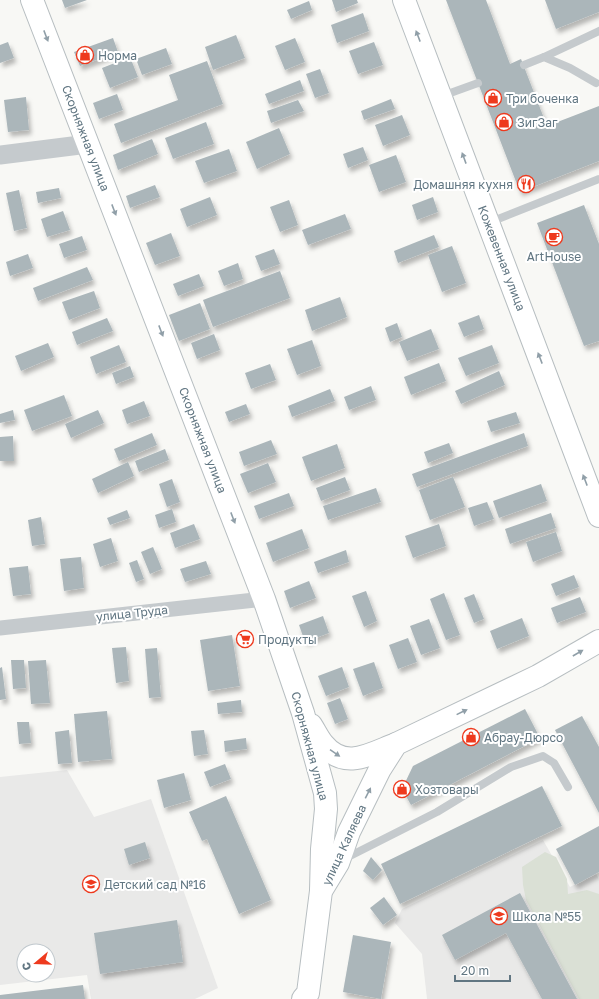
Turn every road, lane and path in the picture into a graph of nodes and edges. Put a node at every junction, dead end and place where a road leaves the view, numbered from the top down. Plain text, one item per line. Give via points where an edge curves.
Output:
1 (32, 0) edge
2 (404, 0) edge
3 (599, 31) edge
4 (544, 57) junction
5 (524, 65) dead end
6 (478, 83) dead end
7 (596, 83) dead end
8 (441, 96) junction
9 (88, 144) junction
10 (0, 155) edge
11 (599, 179) edge
12 (488, 222) junction
13 (599, 516) edge
14 (264, 599) junction
15 (0, 628) edge
16 (599, 641) edge
17 (303, 713) junction
18 (396, 744) junction
19 (568, 787) dead end
20 (338, 862) junction
21 (321, 891) junction
22 (306, 997) edge

1 -> 9 main road, Скорняжная улица
8 -> 2 main road, Кожевенная улица
3 - 4 lane
4 - 5 lane
4 - 7 lane
6 - 8 lane
12 -> 8 main road, Кожевенная улица
9 - 10 street
9 -> 14 main road, Скорняжная улица
11 - 12 lane
13 -> 12 main road, Кожевенная улица
14 - 15 street, улица Труда
14 - 17 main road, Скорняжная улица
18 -> 16 main road via 538,676
17 -> 18 main road via 323,744 345,759 362,758
17 - 21 main road, Скорняжная улица via 325,793
20 -> 18 main road, улица Каляева via 348,832 380,769
19 - 20 lane via 554,763 544,756 511,767 437,812
20 - 21 main road, улица Каляева
21 - 22 main road, улица Каляева

